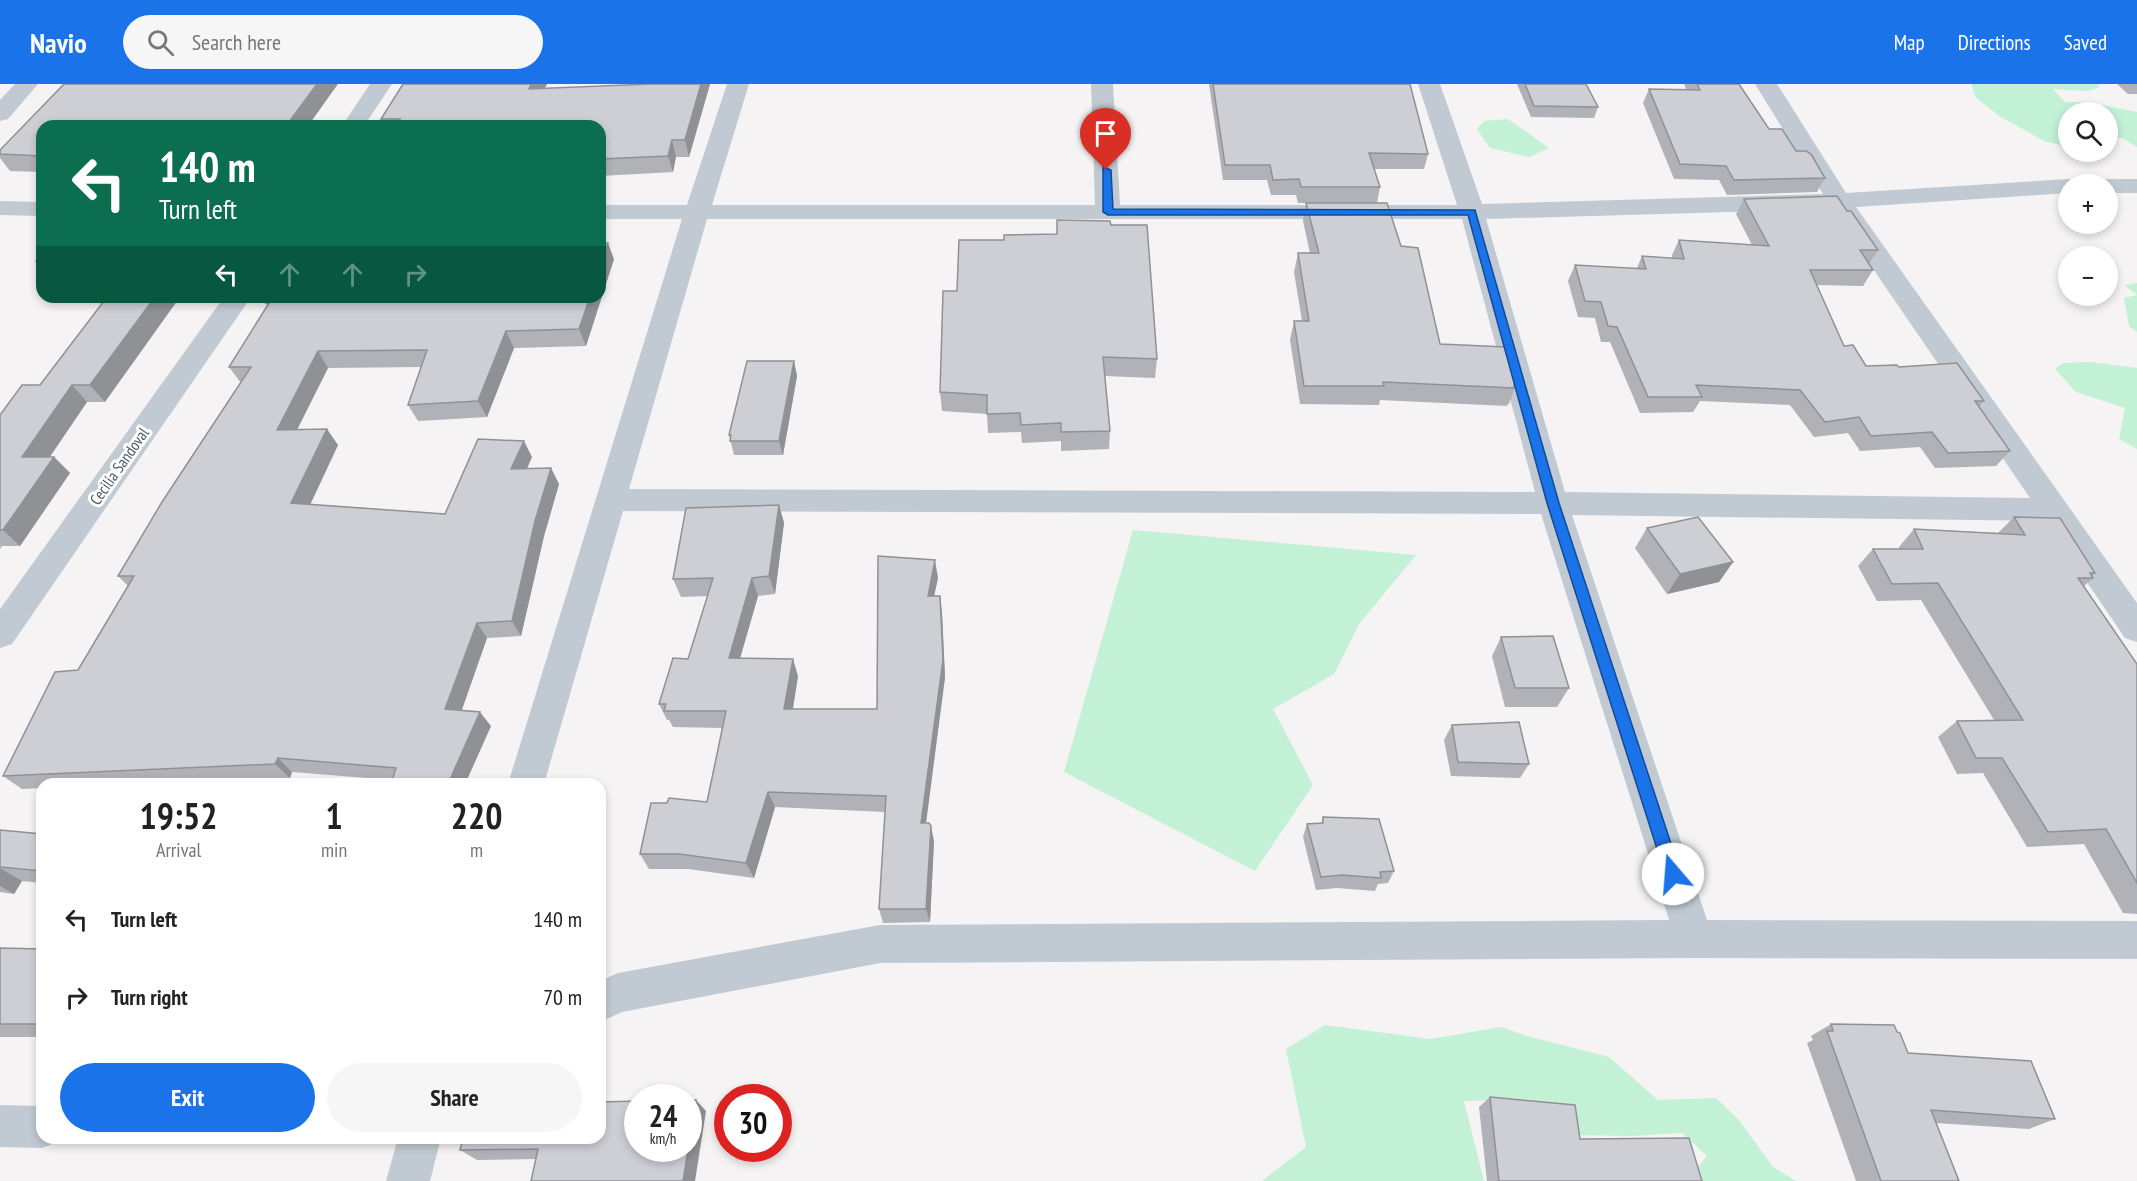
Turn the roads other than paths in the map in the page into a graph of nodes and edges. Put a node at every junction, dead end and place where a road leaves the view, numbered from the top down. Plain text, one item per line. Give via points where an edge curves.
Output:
1 (27, 84) edge
2 (381, 84) edge
3 (738, 84) edge
4 (1102, 84) edge
5 (1429, 84) edge
6 (1766, 84) edge
7 (0, 114) edge
8 (357, 120) edge
9 (2118, 186) edge
10 (2137, 186) edge
11 (2058, 187) edge
12 (1839, 201) junction
13 (0, 208) edge
14 (36, 209) edge
15 (606, 212) edge
16 (697, 212) junction
17 (1108, 212) junction
18 (1472, 212) junction
19 (234, 303) edge
20 (611, 500) junction
21 (1553, 503) junction
22 (2055, 510) junction
23 (2137, 629) edge
24 (0, 635) edge
25 (528, 778) edge
26 (1694, 939) junction
27 (2137, 940) edge
28 (606, 999) edge
29 (0, 1126) edge
30 (36, 1127) edge
31 (418, 1144) edge
32 (408, 1181) edge

1 - 7 street
2 - 8 street
3 - 16 street
4 - 17 street
5 - 18 street
6 - 12 street
9 - 10 street
11 - 12 street
12 - 18 street
12 - 22 street
13 - 14 street
15 - 16 street
16 - 17 street
16 - 20 street
17 - 18 street
18 - 21 street
19 - 24 street, Cecilia Sandoval
20 - 21 street
20 - 25 street
21 - 22 street
21 - 26 street
22 - 23 street
26 - 27 street
26 - 28 street via 880,944 618,993
29 - 30 street
31 - 32 street

